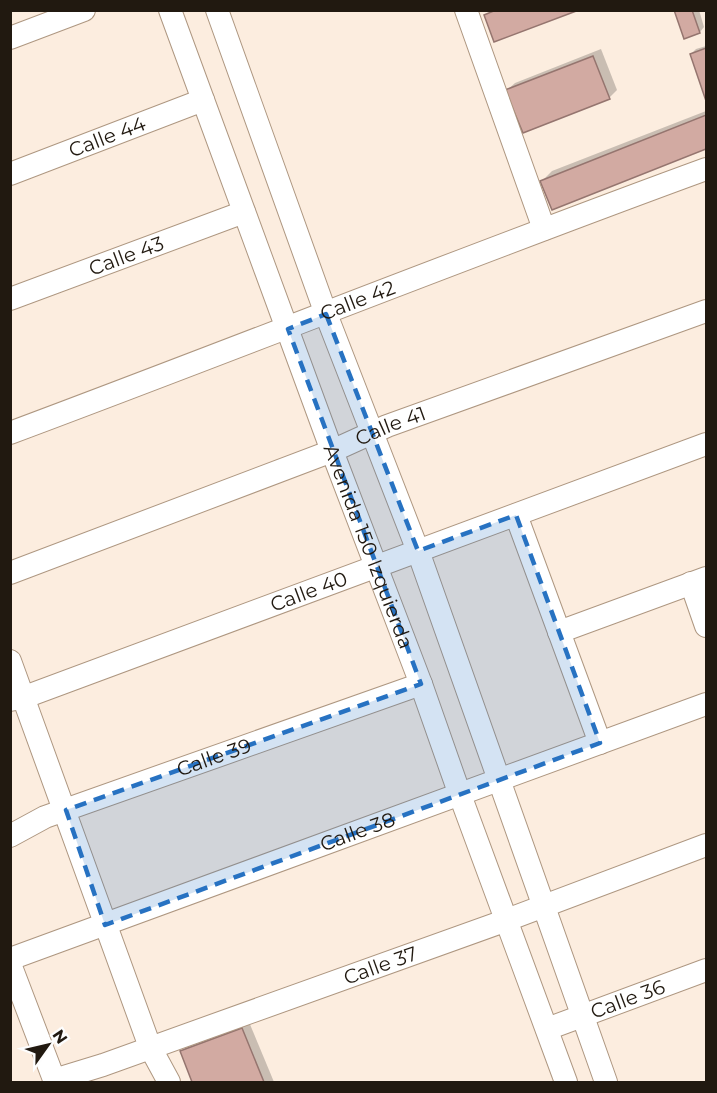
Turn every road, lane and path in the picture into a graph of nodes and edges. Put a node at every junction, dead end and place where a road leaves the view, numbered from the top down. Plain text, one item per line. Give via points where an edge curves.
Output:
1 (84, 10) edge
2 (170, 10) edge
3 (217, 10) edge
4 (466, 10) edge
5 (10, 38) edge
6 (203, 100) junction
7 (706, 169) edge
8 (10, 174) edge
9 (244, 212) junction
10 (544, 229) junction
11 (10, 299) edge
12 (706, 311) edge
13 (326, 314) junction
14 (288, 329) junction
15 (372, 432) junction
16 (10, 433) edge
17 (706, 444) edge
18 (332, 451) junction
19 (516, 515) junction
20 (418, 551) junction
21 (378, 566) junction
22 (10, 573) edge
23 (699, 580) edge
24 (706, 626) edge
25 (559, 632) junction
26 (10, 662) edge
27 (421, 684) junction
28 (16, 699) edge
29 (706, 704) edge
30 (600, 744) junction
31 (498, 781) junction
32 (460, 795) junction
33 (66, 810) junction
34 (10, 836) edge
35 (706, 845) edge
36 (544, 905) junction
37 (507, 920) junction
38 (105, 925) junction
39 (10, 962) edge
40 (706, 970) edge
41 (584, 1015) junction
42 (547, 1029) junction
43 (150, 1047) junction
44 (54, 1081) edge
45 (169, 1083) edge
46 (566, 1083) edge
47 (606, 1083) edge

1 - 5 street
2 - 6 street, Avenida 150 Izquierda
3 - 13 street
4 - 10 street
6 - 8 street, Calle 44
6 - 9 street, Avenida 150 Izquierda
7 - 10 street, Calle 42
9 - 11 street, Calle 43
9 - 14 street, Avenida 150 Izquierda
10 - 13 street, Calle 42
12 - 15 street, Calle 41
13 - 14 street, Calle 42
13 - 15 street
14 - 16 street, Calle 42
14 - 18 street, Avenida 150 Izquierda
15 - 18 street, Calle 41
15 - 20 street
17 - 19 street, Calle 40
18 - 21 street, Avenida 150 Izquierda
18 - 22 street, Calle 41
19 - 20 street, Calle 40
19 - 25 street
20 - 21 street, Calle 40
20 - 31 street
21 - 27 street, Avenida 150 Izquierda
21 - 28 street, Calle 40
23 - 24 street
23 - 25 street
25 - 30 street
26 - 28 street
27 - 32 street, Avenida 150 Izquierda
27 - 33 street, Calle 39
28 - 33 street
29 - 30 street, Calle 38
30 - 31 street, Calle 38
31 - 32 street, Calle 38
31 - 36 street
32 - 37 street, Avenida 150 Izquierda
32 - 38 street, Calle 38
33 - 34 street, Calle 39
33 - 38 street
35 - 36 street, Calle 37
36 - 37 street, Calle 37
36 - 41 street
37 - 42 street, Avenida 150 Izquierda
37 - 43 street, Calle 37
38 - 39 street, Calle 38
38 - 43 street
39 - 44 street
40 - 41 street, Calle 36
41 - 42 street, Calle 36
41 - 47 street
42 - 46 street, Avenida 150 Izquierda
43 - 44 street, Calle 37
43 - 45 street

